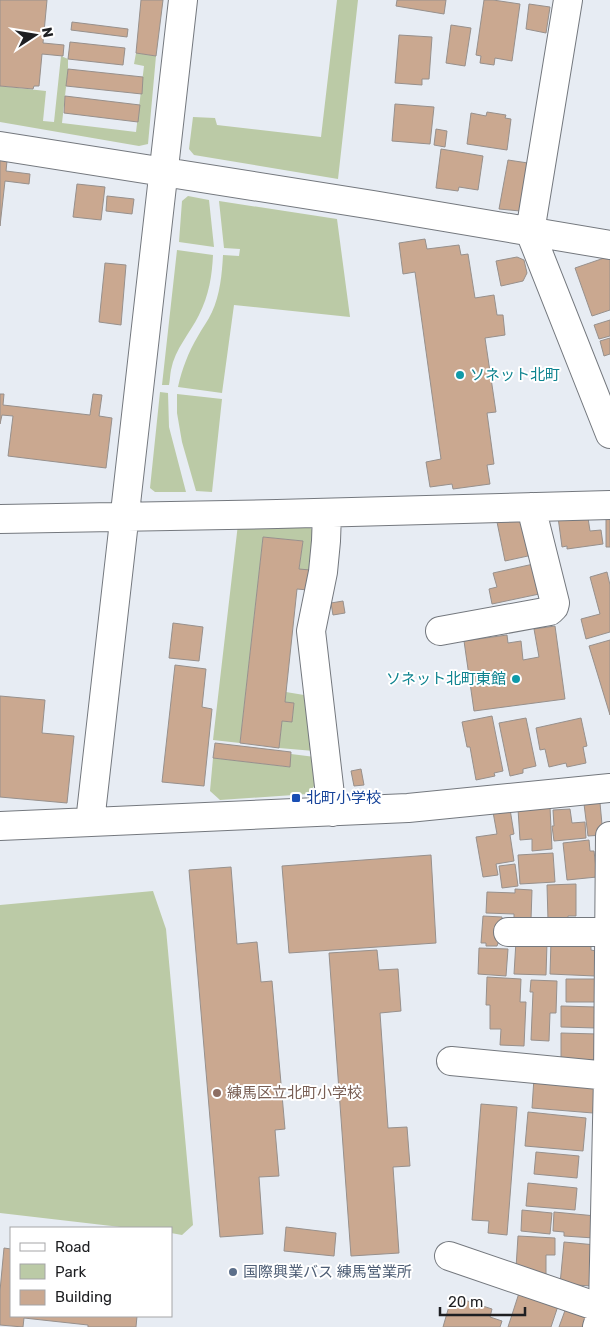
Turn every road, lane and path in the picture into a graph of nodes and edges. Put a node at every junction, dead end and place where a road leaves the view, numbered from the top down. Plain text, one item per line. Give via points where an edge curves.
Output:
1 (183, 0) edge
2 (568, 0) edge
3 (0, 146) edge
4 (163, 172) junction
5 (530, 232) junction
6 (610, 244) edge
7 (610, 434) edge
8 (610, 505) edge
9 (531, 507) junction
10 (327, 513) junction
11 (124, 516) junction
12 (0, 519) edge
13 (440, 630) dead end
14 (610, 788) edge
15 (332, 812) junction
16 (90, 822) junction
17 (0, 826) edge
18 (610, 836) edge
19 (508, 932) dead end
20 (609, 932) edge
21 (451, 1060) dead end
22 (609, 1076) edge
23 (449, 1256) dead end
24 (603, 1315) edge

1 - 4 street
2 - 5 street
3 - 4 street
4 - 5 street
4 - 11 street
5 - 6 street
5 - 7 street
8 - 9 street
9 - 10 street
9 - 13 street via 554,607 550,611
10 - 11 street
10 - 15 street via 323,572 311,631
11 - 12 street
11 - 16 street
14 - 15 street via 408,808
15 - 16 street
16 - 17 street
18 - 20 street
19 - 20 street
20 - 22 street
21 - 22 street
22 - 24 street
23 - 24 street

